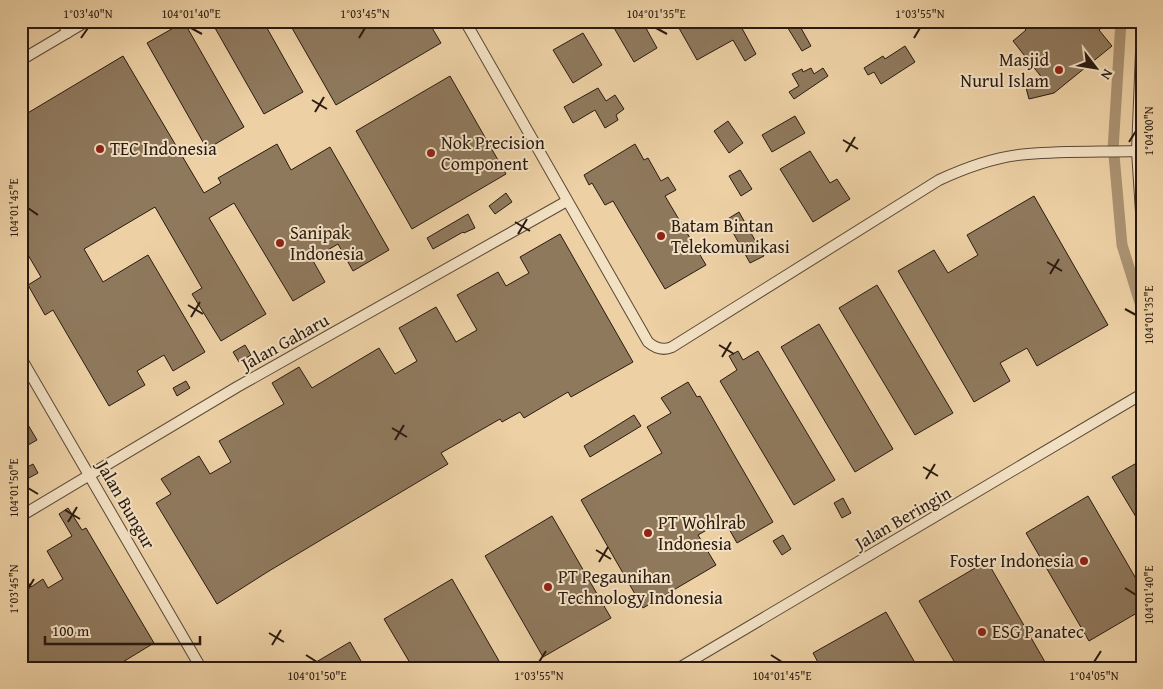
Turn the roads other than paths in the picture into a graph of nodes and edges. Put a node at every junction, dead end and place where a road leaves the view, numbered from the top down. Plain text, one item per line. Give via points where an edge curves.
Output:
1 (63, 21) edge
2 (87, 21) edge
3 (465, 21) edge
4 (1142, 27) edge
5 (67, 33) junction
6 (21, 60) edge
7 (1137, 151) junction
8 (567, 201) junction
9 (1142, 227) edge
10 (21, 358) edge
11 (1142, 394) edge
12 (90, 476) junction
13 (21, 516) edge
14 (201, 668) edge
15 (679, 668) edge

1 - 5 street
2 - 5 street
3 - 8 street
4 - 7 street
5 - 6 street
7 - 8 street via 1027,154 984,162 939,180 666,350 648,342
7 - 9 street
8 - 12 street, Jalan Gaharu via 244,384
10 - 12 street, Jalan Bungur
11 - 15 street, Jalan Beringin
12 - 13 street, Jalan Gaharu
12 - 14 street, Jalan Bungur

